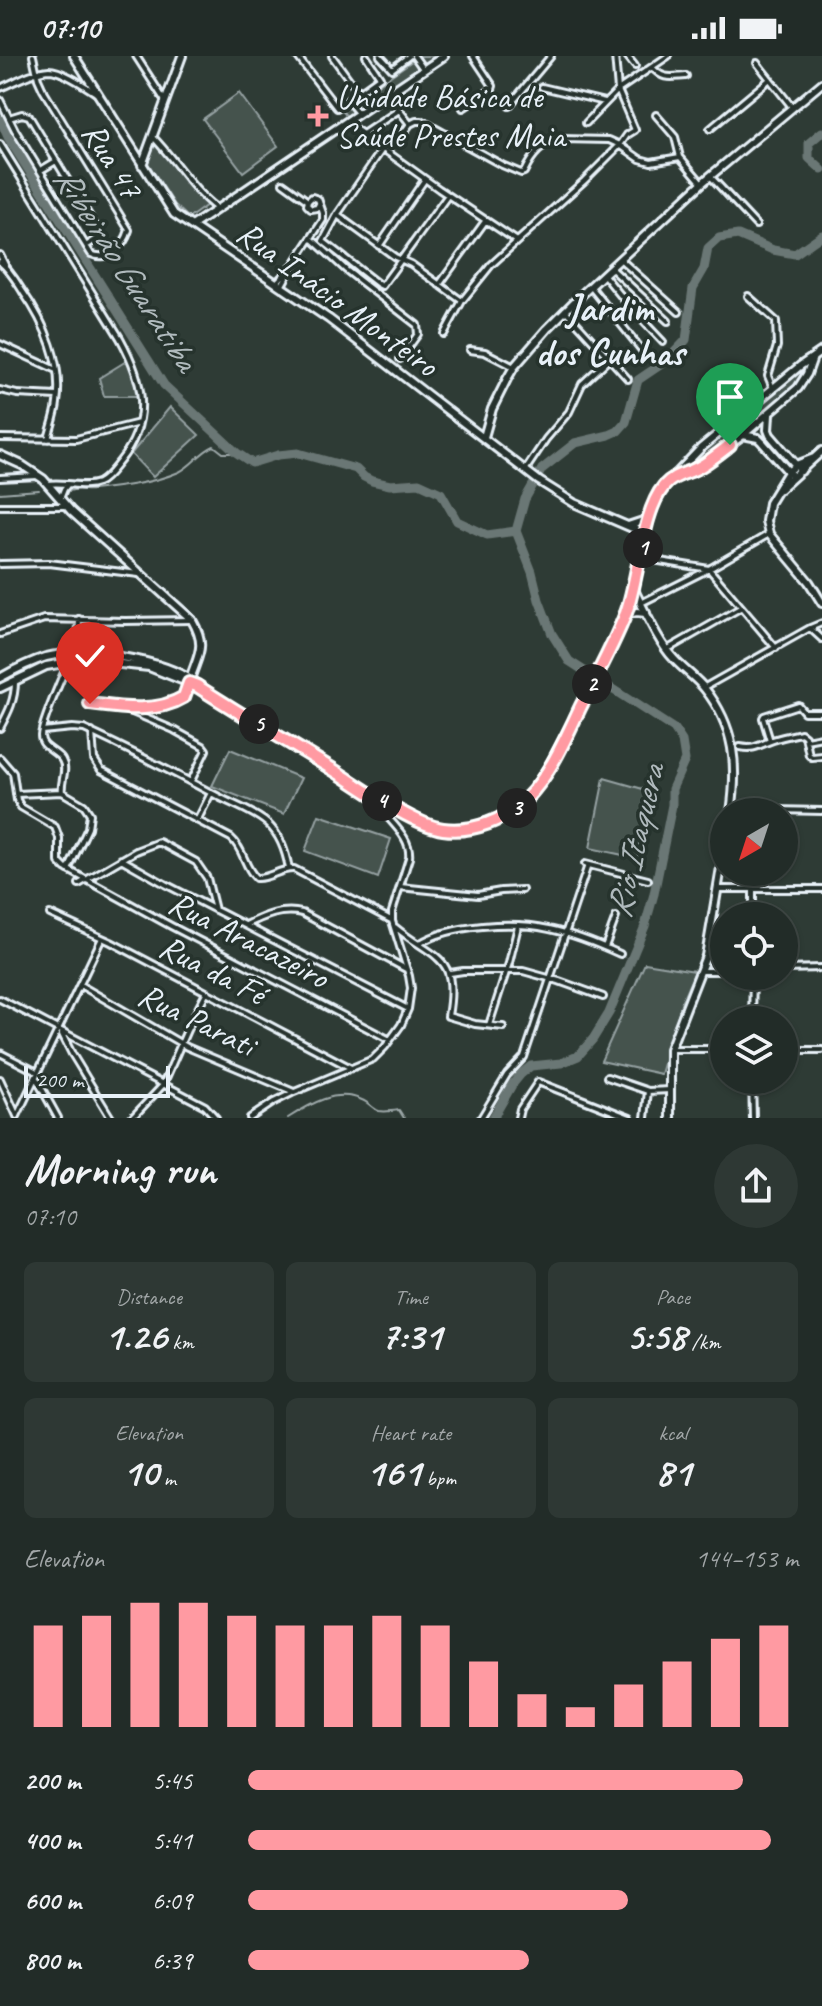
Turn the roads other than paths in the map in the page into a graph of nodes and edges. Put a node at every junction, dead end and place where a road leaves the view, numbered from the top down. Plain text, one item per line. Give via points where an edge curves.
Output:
1 (33, 56) edge
2 (74, 56) edge
3 (136, 56) edge
4 (182, 56) edge
5 (297, 56) edge
6 (332, 56) edge
7 (366, 56) edge
8 (380, 56) edge
9 (411, 56) edge
10 (444, 56) edge
11 (473, 56) edge
12 (551, 56) edge
13 (615, 56) edge
14 (627, 56) edge
15 (668, 56) edge
16 (757, 63) dead end
17 (635, 66) dead end
18 (652, 66) junction
19 (424, 70) junction
20 (37, 73) junction
21 (686, 76) dead end
22 (770, 79) junction
23 (822, 83) edge
24 (542, 87) dead end
25 (0, 88) edge
26 (618, 90) junction
27 (359, 93) junction
28 (98, 94) junction
29 (387, 94) junction
30 (0, 100) edge
31 (348, 101) junction
32 (165, 102) junction
33 (605, 102) junction
34 (509, 106) dead end
35 (792, 107) junction
36 (463, 108) dead end
37 (399, 110) junction
38 (358, 113) junction
39 (656, 115) dead end
40 (9, 118) junction
41 (345, 121) junction
42 (586, 123) dead end
43 (410, 124) junction
44 (710, 129) dead end
45 (363, 134) junction
46 (152, 136) junction
47 (0, 144) edge
48 (620, 145) junction
49 (383, 148) junction
50 (680, 157) junction
51 (56, 161) junction
52 (142, 165) junction
53 (40, 170) junction
54 (710, 176) junction
55 (425, 179) junction
56 (283, 183) dead end
57 (702, 183) junction
58 (448, 195) junction
59 (308, 201) junction
60 (319, 204) junction
61 (216, 208) junction
62 (337, 215) junction
63 (486, 220) junction
64 (756, 225) dead end
65 (192, 226) junction
66 (311, 238) junction
67 (518, 241) junction
68 (86, 246) junction
69 (379, 246) junction
70 (0, 255) edge
71 (401, 259) junction
72 (620, 259) junction
73 (0, 262) edge
74 (7, 267) junction
75 (610, 268) junction
76 (603, 274) junction
77 (279, 284) junction
78 (439, 285) junction
79 (590, 287) junction
80 (748, 296) dead end
81 (462, 301) junction
82 (565, 310) junction
83 (679, 312) dead end
84 (668, 321) dead end
85 (444, 334) dead end
86 (663, 342) dead end
87 (0, 344) edge
88 (470, 350) dead end
89 (822, 351) edge
90 (645, 354) dead end
91 (813, 356) junction
92 (400, 359) dead end
93 (609, 359) junction
94 (800, 366) junction
95 (514, 367) junction
96 (56, 370) junction
97 (807, 374) junction
98 (628, 379) dead end
99 (773, 388) junction
100 (0, 390) edge
101 (58, 396) junction
102 (769, 415) junction
103 (139, 423) junction
104 (743, 435) junction
105 (770, 435) junction
106 (484, 437) junction
107 (0, 438) edge
108 (48, 439) junction
109 (762, 442) junction
110 (822, 451) edge
111 (0, 455) edge
112 (685, 464) junction
113 (798, 468) junction
114 (526, 469) junction
115 (691, 472) junction
116 (791, 474) junction
117 (39, 476) junction
118 (675, 476) junction
119 (0, 478) edge
120 (48, 484) junction
121 (68, 484) junction
122 (60, 499) junction
123 (0, 506) edge
124 (67, 506) junction
125 (649, 519) junction
126 (628, 526) junction
127 (646, 534) junction
128 (769, 534) junction
129 (641, 558) junction
130 (0, 564) edge
131 (709, 569) junction
132 (141, 575) junction
133 (809, 582) junction
134 (634, 590) junction
135 (822, 595) edge
136 (641, 603) junction
137 (822, 603) edge
138 (740, 608) junction
139 (646, 613) junction
140 (625, 615) junction
141 (79, 619) junction
142 (192, 620) junction
143 (822, 623) edge
144 (810, 628) junction
145 (0, 634) edge
146 (822, 639) edge
147 (776, 648) junction
148 (668, 649) junction
149 (78, 655) junction
150 (68, 662) junction
151 (0, 678) edge
152 (15, 680) junction
153 (189, 681) junction
154 (0, 688) edge
155 (704, 688) junction
156 (90, 704) dead end
157 (125, 709) junction
158 (822, 712) edge
159 (0, 728) edge
160 (42, 731) junction
161 (92, 732) junction
162 (822, 737) edge
163 (806, 740) junction
164 (770, 741) junction
165 (740, 747) dead end
166 (822, 756) edge
167 (0, 758) edge
168 (191, 781) junction
169 (62, 792) junction
170 (211, 793) junction
171 (16, 794) junction
172 (373, 795) junction
173 (733, 798) edge
174 (798, 811) edge
175 (822, 811) edge
176 (198, 820) junction
177 (121, 859) junction
178 (289, 869) junction
179 (68, 870) junction
180 (85, 879) junction
181 (648, 880) dead end
182 (79, 884) dead end
183 (718, 886) edge
184 (400, 887) junction
185 (717, 889) junction
186 (753, 889) junction
187 (822, 889) edge
188 (522, 890) dead end
189 (753, 902) edge
190 (215, 910) junction
191 (50, 914) dead end
192 (616, 917) dead end
193 (392, 923) junction
194 (246, 925) junction
195 (518, 926) junction
196 (566, 934) junction
197 (102, 938) junction
198 (419, 944) junction
199 (605, 947) junction
200 (620, 954) dead end
201 (822, 968) edge
202 (798, 969) edge
203 (408, 970) junction
204 (507, 971) junction
205 (702, 971) junction
206 (710, 971) edge
207 (449, 973) junction
208 (551, 978) junction
209 (80, 985) junction
210 (206, 993) junction
211 (603, 997) dead end
212 (0, 999) edge
213 (408, 1009) junction
214 (489, 1025) junction
215 (503, 1027) dead end
216 (60, 1032) junction
217 (390, 1040) junction
218 (181, 1043) junction
219 (670, 1049) junction
220 (710, 1049) edge
221 (798, 1050) edge
222 (822, 1050) edge
223 (0, 1053) edge
224 (352, 1069) junction
225 (37, 1075) junction
226 (607, 1077) dead end
227 (0, 1079) edge
228 (163, 1085) junction
229 (670, 1090) junction
230 (648, 1091) junction
231 (294, 1092) junction
232 (752, 1094) edge
233 (18, 1117) edge
234 (58, 1118) edge
235 (111, 1118) edge
236 (132, 1118) edge
237 (216, 1118) edge
238 (250, 1118) edge
239 (481, 1118) edge
240 (518, 1118) edge
241 (630, 1118) edge
242 (645, 1118) edge
243 (670, 1118) edge
244 (753, 1118) edge

1 - 20 street
2 - 28 street, Rua Inácio Monteiro
3 - 32 street
4 - 32 street
5 - 31 street via 336,107
6 - 27 street
7 - 27 street via 380,74
8 - 9 street via 393,69
9 - 19 street
10 - 19 street
11 - 36 street via 493,86
12 - 34 street
13 - 26 street
14 - 17 street
15 - 18 street
16 - 22 street
18 - 21 street via 665,78
18 - 26 street
19 - 29 street
20 - 25 street
20 - 28 street via 58,72
20 - 68 street, Rua 47 via 129,230 116,251 95,257
22 - 35 street
22 - 44 street
23 - 35 street
24 - 33 street
26 - 33 street
26 - 48 street via 635,130
27 - 31 street
28 - 52 street, Rua Inácio Monteiro
29 - 37 street
29 - 38 street
30 - 40 street
31 - 38 street
32 - 46 street
33 - 42 street
35 - 54 street
37 - 43 street
37 - 45 street
38 - 41 street
39 - 50 street via 675,137
40 - 51 street via 29,116
40 - 53 street
41 - 45 street
41 - 61 street
43 - 48 street via 422,121 521,173 535,153 555,141 603,139
43 - 49 street
45 - 49 street
46 - 52 street
46 - 61 street
47 - 103 street via 133,362 142,397
48 - 50 street via 651,162
48 - 67 street
49 - 55 street
49 - 62 street
50 - 57 street
51 - 53 street
51 - 68 street via 100,234
52 - 65 street, Rua Inácio Monteiro via 171,211
53 - 68 street
54 - 57 street
54 - 64 street
55 - 58 street
55 - 69 street
56 - 59 street
57 - 72 street
58 - 63 street
58 - 71 street
59 - 60 street via 314,197
59 - 60 street via 311,209
60 - 66 street via 324,217
61 - 65 street
62 - 69 street
62 - 71 street via 323,241 378,284 383,285
63 - 67 street
63 - 78 street
65 - 77 street, Rua Inácio Monteiro
66 - 77 street
66 - 92 street via 417,325 418,334
67 - 81 street
69 - 71 street
70 - 74 street
71 - 78 street
72 - 75 street
72 - 83 street
73 - 74 street
74 - 96 street via 48,336
75 - 76 street
75 - 84 street
76 - 79 street
76 - 86 street
77 - 106 street, Rua Inácio Monteiro
78 - 81 street
79 - 82 street
79 - 90 street
80 - 99 street via 777,323 768,376
81 - 85 street
82 - 93 street
82 - 95 street
87 - 96 street
88 - 95 street
89 - 91 street
91 - 94 street
91 - 97 street
93 - 98 street
93 - 114 street via 582,384 569,412
94 - 97 street
94 - 99 street
95 - 106 street
96 - 101 street
97 - 102 street
99 - 112 street
100 - 101 street
101 - 108 street
102 - 104 street
102 - 105 street
103 - 108 street via 76,439
103 - 121 street via 131,447 103,480
104 - 109 street
104 - 115 street
105 - 109 street
105 - 113 street
106 - 114 street, Rua Inácio Monteiro
107 - 108 street
109 - 116 street
110 - 113 street
111 - 117 street
112 - 115 street
112 - 118 street
113 - 116 street
114 - 126 street, Rua Inácio Monteiro via 574,503
115 - 118 street
116 - 128 street via 767,510
117 - 119 street
117 - 120 street
118 - 125 street via 658,495
120 - 121 street
120 - 122 street
121 - 122 street
122 - 124 street
123 - 124 street
124 - 132 street
125 - 126 street
125 - 127 street
126 - 127 street, Rua Inácio Monteiro
127 - 129 street
128 - 131 street
128 - 133 street
129 - 131 street
129 - 134 street
130 - 132 street via 49,563
131 - 136 street
131 - 138 street
132 - 142 street
133 - 135 street
133 - 137 street
134 - 136 street
134 - 140 street
136 - 139 street
138 - 147 street
138 - 148 street
139 - 140 street
139 - 148 street
140 - 172 street via 569,731 537,785 517,807 469,828 440,829
141 - 142 street
141 - 145 street via 35,620
141 - 149 street
142 - 153 street via 201,640
143 - 144 street
144 - 146 street
144 - 147 street
147 - 155 street
148 - 155 street
149 - 151 street via 38,660
149 - 153 street via 138,659
150 - 152 street
150 - 153 street via 149,667
150 - 160 street
152 - 154 street
152 - 159 street
153 - 157 street via 181,700
153 - 172 street
155 - 173 street via 721,713 733,751
156 - 157 street
157 - 168 street via 201,744 206,750
158 - 164 street via 804,712 798,705 764,716
160 - 161 street via 77,727
160 - 169 street via 43,743 64,764
161 - 168 street
161 - 176 street via 94,759 101,770
162 - 163 street
163 - 164 street via 801,733
163 - 166 street via 809,755
164 - 165 street via 751,749
167 - 171 street via 13,773
168 - 170 street
169 - 171 street
169 - 179 street via 87,807 90,816
170 - 176 street
170 - 178 street via 268,824 279,838
171 - 179 street via 25,810 55,827 59,862
172 - 184 street via 409,846
174 - 175 street
176 - 178 street via 236,842 256,878
177 - 180 street
177 - 190 street
177 - 190 street via 157,842 188,856 206,875
178 - 193 street
179 - 180 street, Rua Aracazeiro
180 - 182 street
180 - 217 street, Rua Aracazeiro
181 - 196 street via 586,866
183 - 185 street
184 - 188 street via 478,895
184 - 193 street
185 - 186 street
185 - 205 street
186 - 187 street
186 - 189 street
190 - 194 street
191 - 197 street, Rua da Fé
192 - 199 street
193 - 198 street
193 - 203 street
194 - 203 street via 275,912 295,911
194 - 213 street
195 - 196 street
195 - 198 street via 466,928
195 - 204 street
196 - 199 street
196 - 208 street
197 - 209 street
197 - 210 street, Rua da Fé
198 - 207 street
199 - 200 street
201 - 202 street
203 - 213 street
204 - 207 street
204 - 208 street
204 - 214 street
205 - 206 street
205 - 219 street
207 - 214 street via 448,1016
208 - 211 street
208 - 239 street via 524,1057
209 - 216 street
209 - 218 street, Rua Parati
210 - 218 street
210 - 224 street, Rua da Fé
212 - 216 street
213 - 217 street
214 - 215 street
216 - 225 street
216 - 228 street
216 - 235 street
217 - 224 street via 373,1059
218 - 228 street
218 - 231 street, Rua Parati
219 - 220 street
219 - 229 street
221 - 222 street
223 - 225 street
224 - 231 street
225 - 233 street
225 - 234 street
226 - 230 street
227 - 233 street
228 - 236 street
228 - 237 street via 205,1106
229 - 230 street
229 - 243 street
230 - 242 street
231 - 238 street
232 - 244 street
240 - 241 street via 538,1082

